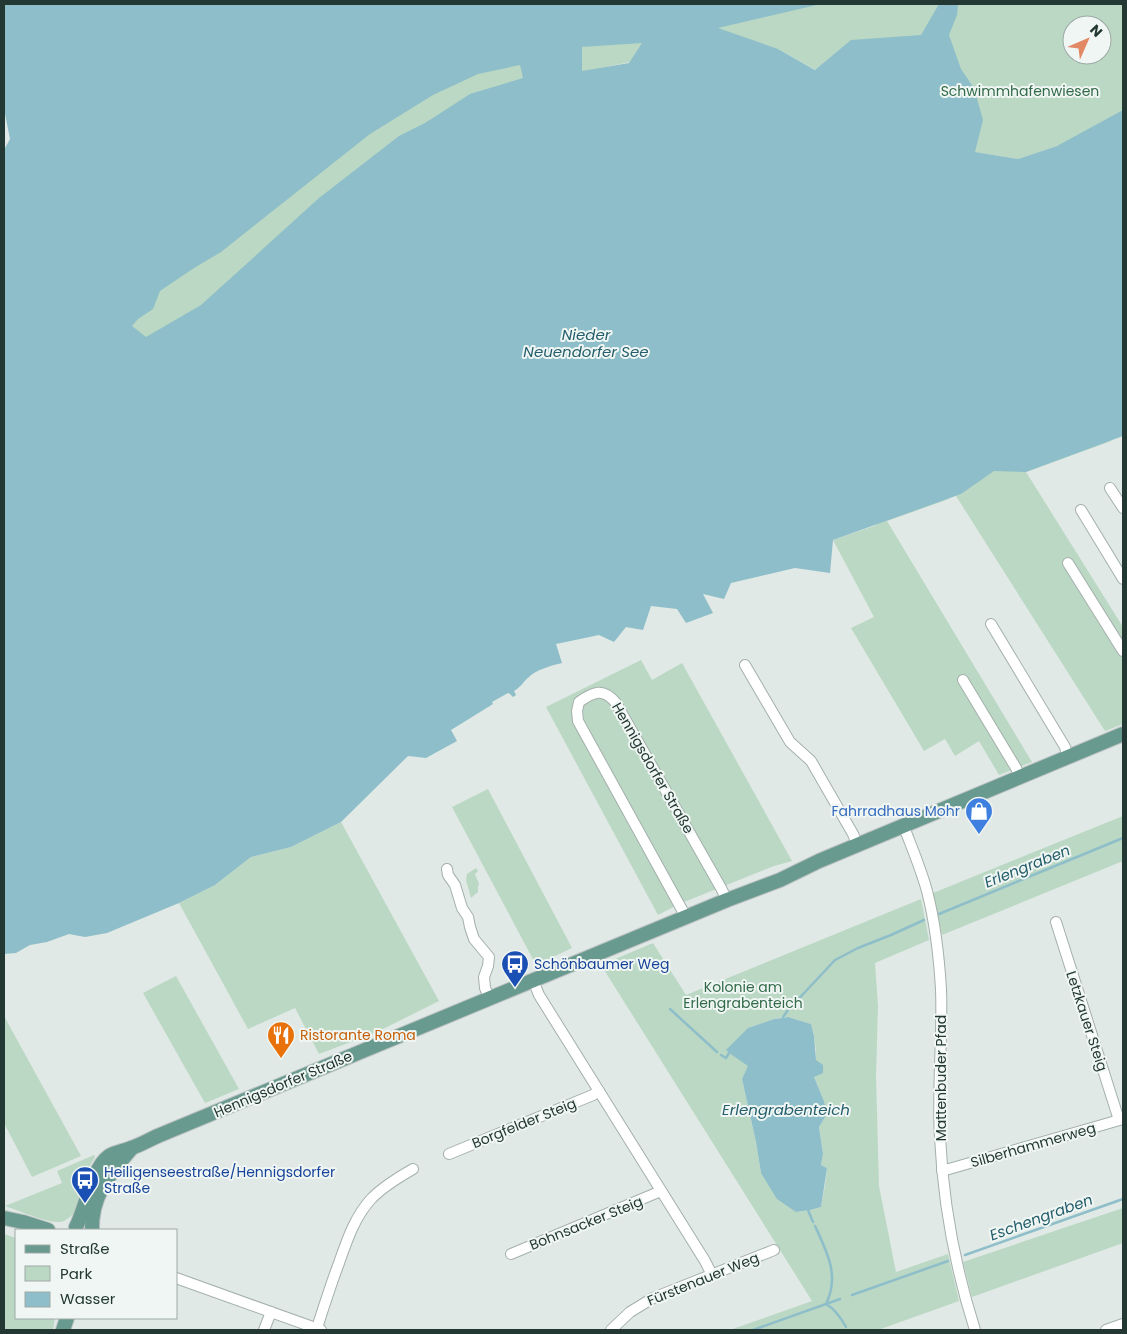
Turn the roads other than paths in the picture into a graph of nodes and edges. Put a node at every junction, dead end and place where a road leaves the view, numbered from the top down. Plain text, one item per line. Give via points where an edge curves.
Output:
1 (1110, 488) dead end
2 (1123, 508) edge
3 (1080, 510) dead end
4 (1068, 563) dead end
5 (1123, 579) edge
6 (991, 624) dead end
7 (1123, 651) edge
8 (745, 665) dead end
9 (962, 680) dead end
10 (1123, 734) edge
11 (1068, 758) junction
12 (1020, 777) junction
13 (904, 827) junction
14 (858, 846) junction
15 (447, 869) dead end
16 (727, 900) junction
17 (686, 918) junction
18 (1056, 922) dead end
19 (533, 980) junction
20 (490, 999) junction
21 (599, 1092) junction
22 (1121, 1119) edge
23 (449, 1154) dead end
24 (413, 1169) dead end
25 (942, 1170) junction
26 (661, 1191) junction
27 (13, 1223) edge
28 (43, 1229) edge
29 (81, 1229) edge
30 (774, 1250) dead end
31 (511, 1254) dead end
32 (712, 1275) junction
33 (178, 1279) edge
34 (271, 1312) junction
35 (1123, 1324) edge
36 (319, 1329) edge
37 (264, 1330) edge
38 (611, 1330) edge
39 (974, 1330) edge
40 (1106, 1330) edge

1 - 2 street
3 - 5 street
4 - 7 street
6 - 11 street via 1065,747
8 - 14 street via 790,742 811,762
9 - 12 street
10 - 11 main road, Hennigsdorfer Straße
11 - 12 main road, Hennigsdorfer Straße
12 - 13 main road, Hennigsdorfer Straße
13 - 14 main road, Hennigsdorfer Straße
13 - 25 street, Mattenbuder Pfad via 927,890 938,960
14 - 16 main road, Hennigsdorfer Straße
15 - 20 street via 474,939 489,957 484,977
16 - 17 main road, Hennigsdorfer Straße
16 - 17 street, Hennigsdorfer Straße via 616,703 611,696 601,692 589,695 579,702 578,721
17 - 19 main road, Hennigsdorfer Straße
18 - 22 street, Letzkauer Steig
19 - 20 main road, Hennigsdorfer Straße
19 - 21 street
20 - 29 main road, Hennigsdorfer Straße via 108,1157 97,1171
21 - 23 street, Borgfelder Steig
21 - 26 street
22 - 25 street, Silberhammerweg
24 - 36 street via 382,1189 356,1220 336,1269
25 - 39 street, Mattenbuder Pfad via 953,1246
26 - 31 street, Bohnsacker Steig
26 - 32 street
27 - 28 main road
30 - 32 street, Fürstenauer Weg
32 - 38 street, Fürstenauer Weg via 653,1298
33 - 34 street
34 - 36 street
34 - 37 street
35 - 40 street

